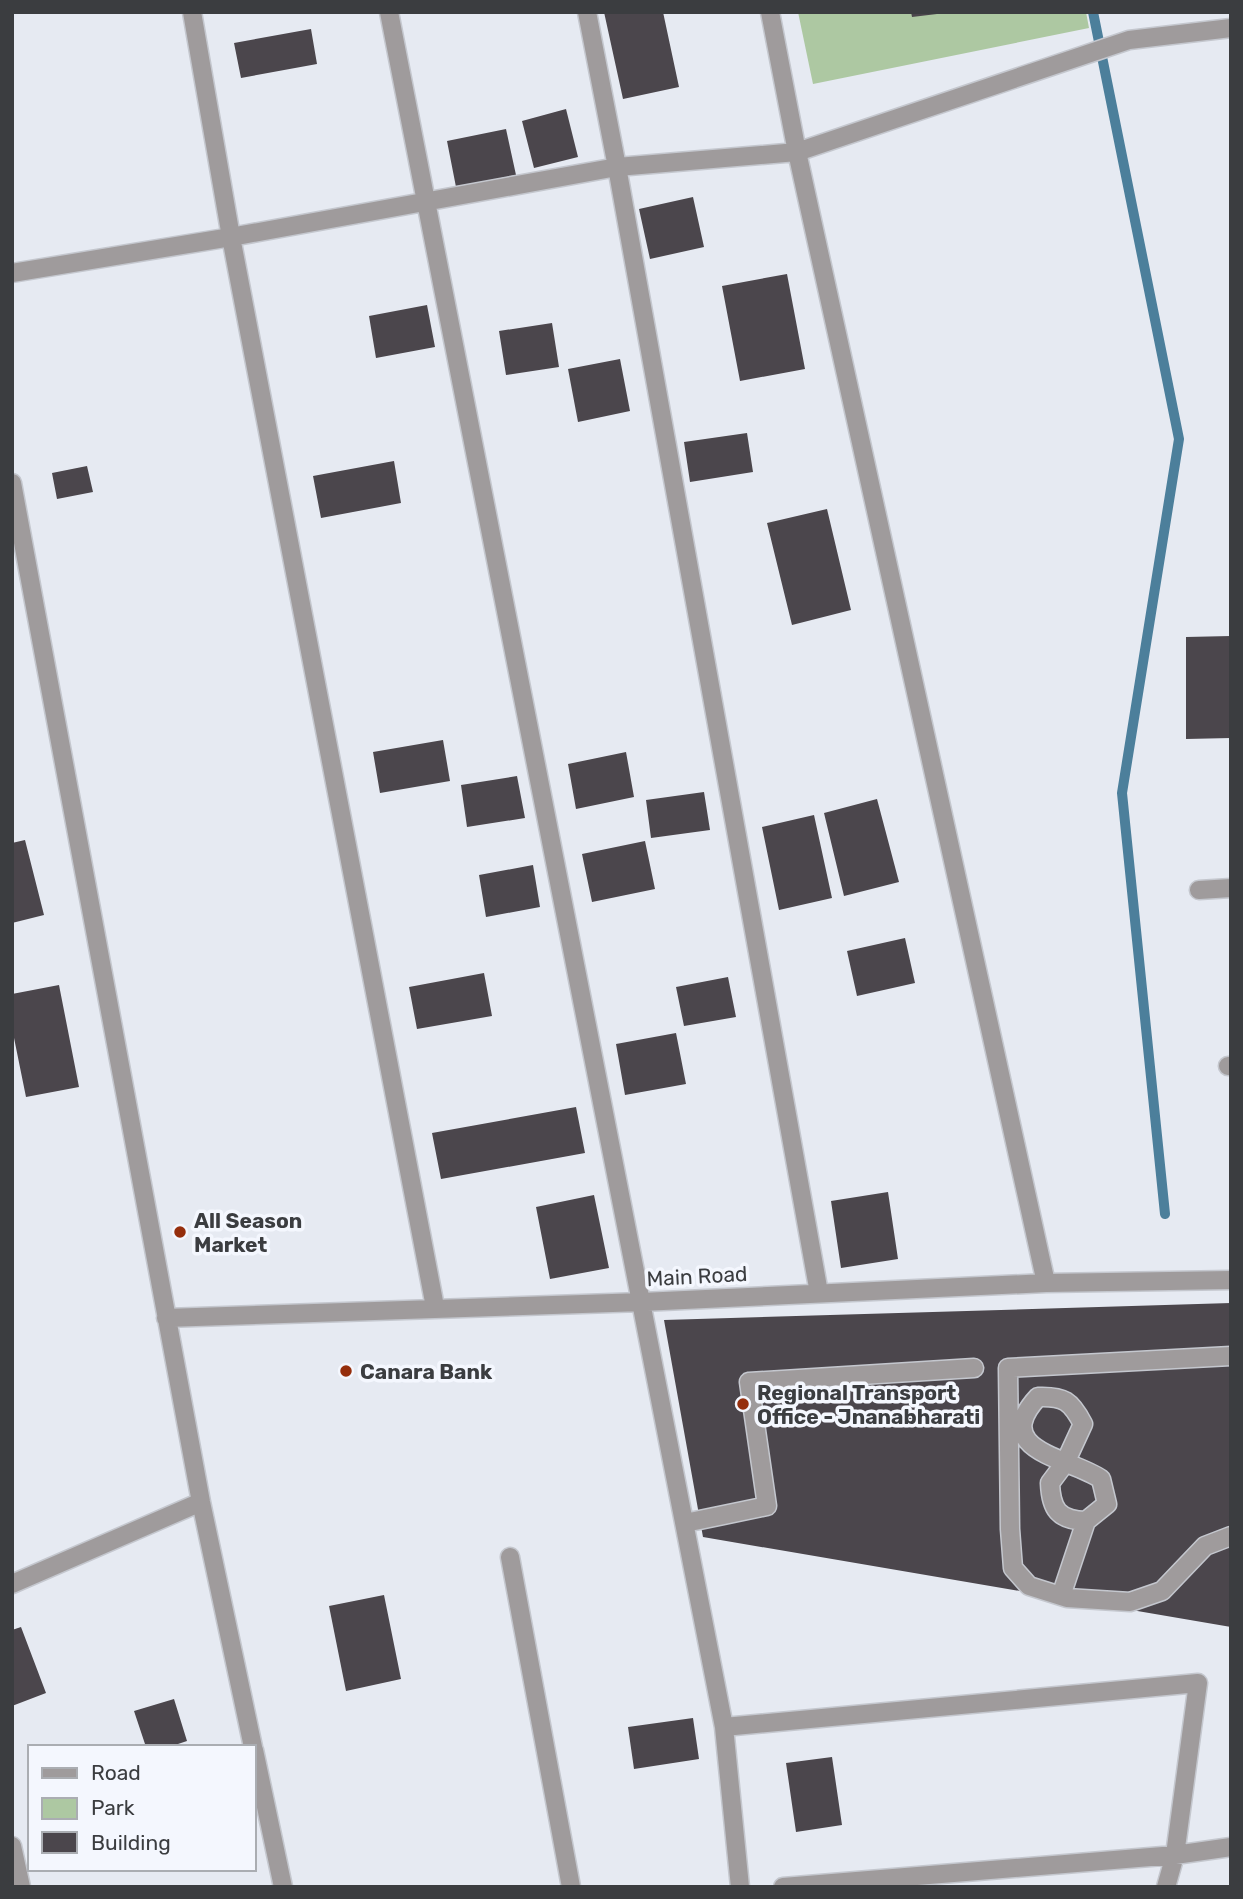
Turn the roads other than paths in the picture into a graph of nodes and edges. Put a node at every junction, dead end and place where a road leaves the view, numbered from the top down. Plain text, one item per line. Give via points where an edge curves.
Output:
1 (192, 12) edge
2 (389, 12) edge
3 (587, 12) edge
4 (770, 12) edge
5 (1231, 28) edge
6 (797, 152) junction
7 (617, 167) junction
8 (425, 202) junction
9 (231, 237) junction
10 (12, 273) edge
11 (12, 483) edge
12 (1231, 888) edge
13 (1199, 890) dead end
14 (1231, 1280) edge
15 (1046, 1283) junction
16 (819, 1293) junction
17 (642, 1302) junction
18 (435, 1307) junction
19 (166, 1318) junction
20 (1231, 1356) edge
21 (974, 1368) dead end
22 (1016, 1424) junction
23 (1065, 1463) junction
24 (201, 1502) junction
25 (1086, 1521) junction
26 (685, 1523) junction
27 (1231, 1536) edge
28 (510, 1557) dead end
29 (12, 1584) edge
30 (1060, 1596) junction
31 (724, 1727) junction
32 (252, 1745) edge
33 (256, 1762) edge
34 (12, 1846) edge
35 (1231, 1847) edge
36 (1175, 1856) junction
37 (21, 1887) edge
38 (283, 1887) edge
39 (571, 1887) edge
40 (740, 1887) edge
41 (783, 1887) edge
42 (1166, 1887) edge

1 - 9 street
2 - 8 street
3 - 7 street
4 - 6 street
5 - 6 street via 1129,40
6 - 7 street
6 - 15 street
7 - 8 street
7 - 16 street
8 - 9 street
8 - 17 street
9 - 10 street
9 - 18 street
11 - 19 street
12 - 13 street
14 - 15 street, Main Road
15 - 16 street, Main Road
16 - 17 street, Main Road
17 - 18 street, Main Road
17 - 26 street
18 - 19 street, Main Road
19 - 24 street
20 - 22 street via 1008,1368
21 - 26 street via 749,1382 767,1506
22 - 23 street via 1027,1442
22 - 23 street via 1038,1398 1055,1397 1074,1406 1083,1424
22 - 30 street via 1010,1529 1013,1568 1029,1586
23 - 25 street via 1050,1482 1051,1501 1061,1515
23 - 25 street via 1101,1479 1107,1504
24 - 29 street
24 - 32 street
25 - 30 street
26 - 31 street
27 - 30 street via 1205,1546 1162,1591 1130,1602
28 - 39 street
31 - 36 street via 1198,1683
31 - 40 street
33 - 38 street
34 - 37 street
35 - 36 street
36 - 41 street
36 - 42 street

